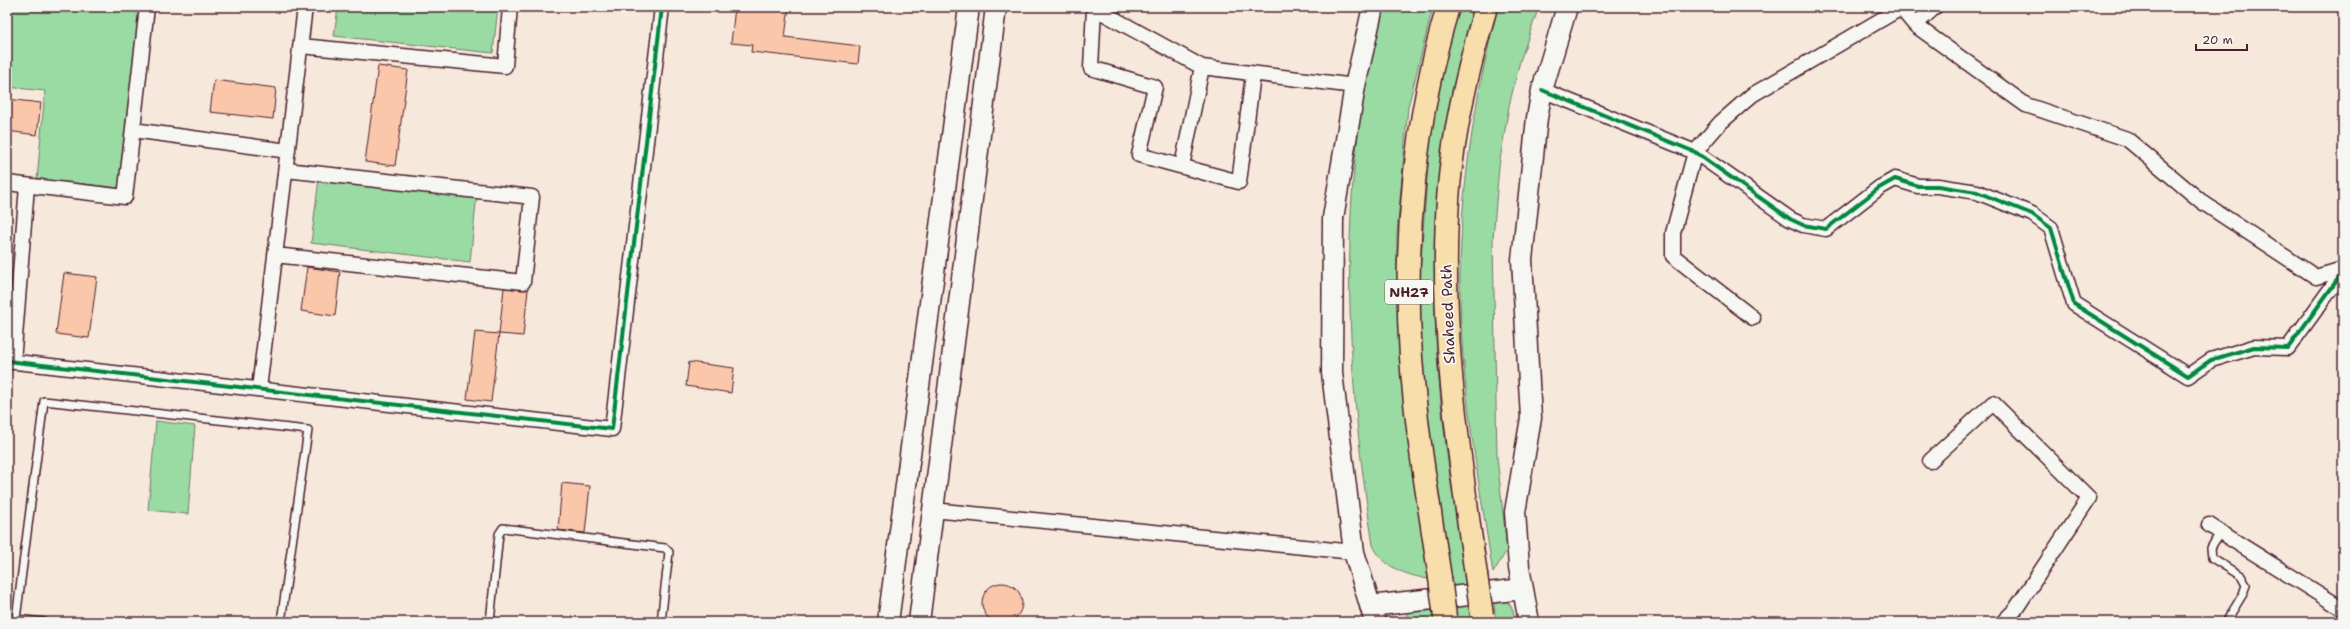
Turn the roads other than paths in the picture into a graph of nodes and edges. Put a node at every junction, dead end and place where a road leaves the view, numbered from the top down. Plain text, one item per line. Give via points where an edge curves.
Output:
1 (147, 7) edge
2 (306, 7) edge
3 (510, 7) edge
4 (662, 7) edge
5 (969, 7) edge
6 (996, 7) edge
7 (1374, 7) edge
8 (1448, 7) edge
9 (1486, 7) edge
10 (1567, 7) edge
11 (1901, 7) edge
12 (1936, 7) edge
13 (1915, 25) junction
14 (301, 46) junction
15 (1202, 67) junction
16 (1253, 75) junction
17 (1355, 86) junction
18 (1542, 90) junction
19 (133, 130) junction
20 (288, 151) junction
21 (1696, 152) junction
22 (1182, 166) junction
23 (286, 170) junction
24 (7, 183) edge
25 (26, 186) junction
26 (275, 255) junction
27 (2343, 271) edge
28 (1753, 318) dead end
29 (10, 361) edge
30 (259, 389) junction
31 (1930, 461) dead end
32 (933, 510) junction
33 (2215, 528) joint
34 (1354, 552) junction
35 (1523, 589) junction
36 (2343, 609) edge
37 (1372, 614) edge
38 (1483, 618) edge
39 (16, 620) edge
40 (1446, 620) edge
41 (44, 622) edge
42 (281, 622) edge
43 (490, 622) edge
44 (661, 622) edge
45 (888, 622) edge
46 (919, 622) edge
47 (1529, 622) edge
48 (2003, 622) edge
49 (2226, 622) edge

1 - 19 street
2 - 14 street
3 - 14 street via 505,66
4 - 30 street via 612,429
5 - 45 street
6 - 32 street
7 - 17 street
8 - 40 highway, NH27, bridge via 1439,37 1413,185 1409,248 1411,357
9 - 38 highway, Shaheed Path / NH27, bridge via 1474,46 1458,124 1449,187 1446,255 1449,356 1456,430
10 - 18 street
11 - 13 street
11 - 21 street via 1752,95 1720,122
12 - 13 street
13 - 27 street via 2026,105 2127,139 2202,202 2316,277
14 - 20 street
15 - 16 street
15 - 22 street
15 - 22 street via 1094,8 1091,68 1154,87 1139,155
16 - 17 street
16 - 22 street via 1239,182
17 - 34 street via 1333,218 1332,373
18 - 21 street
18 - 35 street via 1522,260 1530,418 1515,512
19 - 20 street
19 - 25 street via 125,197
20 - 23 street
21 - 27 street via 1790,219 1803,225 1826,229 1879,188 1895,179 1918,186 1938,186 1977,192 2032,214 2051,228 2074,304 2188,376 2211,360 2254,347 2288,348
21 - 28 street via 1673,233 1673,256
23 - 26 street
23 - 26 street via 532,197 523,282
24 - 25 street
25 - 29 street
26 - 30 street
29 - 30 street
31 - 48 street via 1992,403 2089,498 2015,610
32 - 34 street
32 - 46 street
33 - 36 street
33 - 49 lane via 2212,558 2241,576 2246,585 2244,594
34 - 37 street
35 - 37 street
35 - 47 street
39 - 41 lane
39 - 42 lane via 44,401 308,430
43 - 44 lane via 499,534 503,528 665,548 669,552

